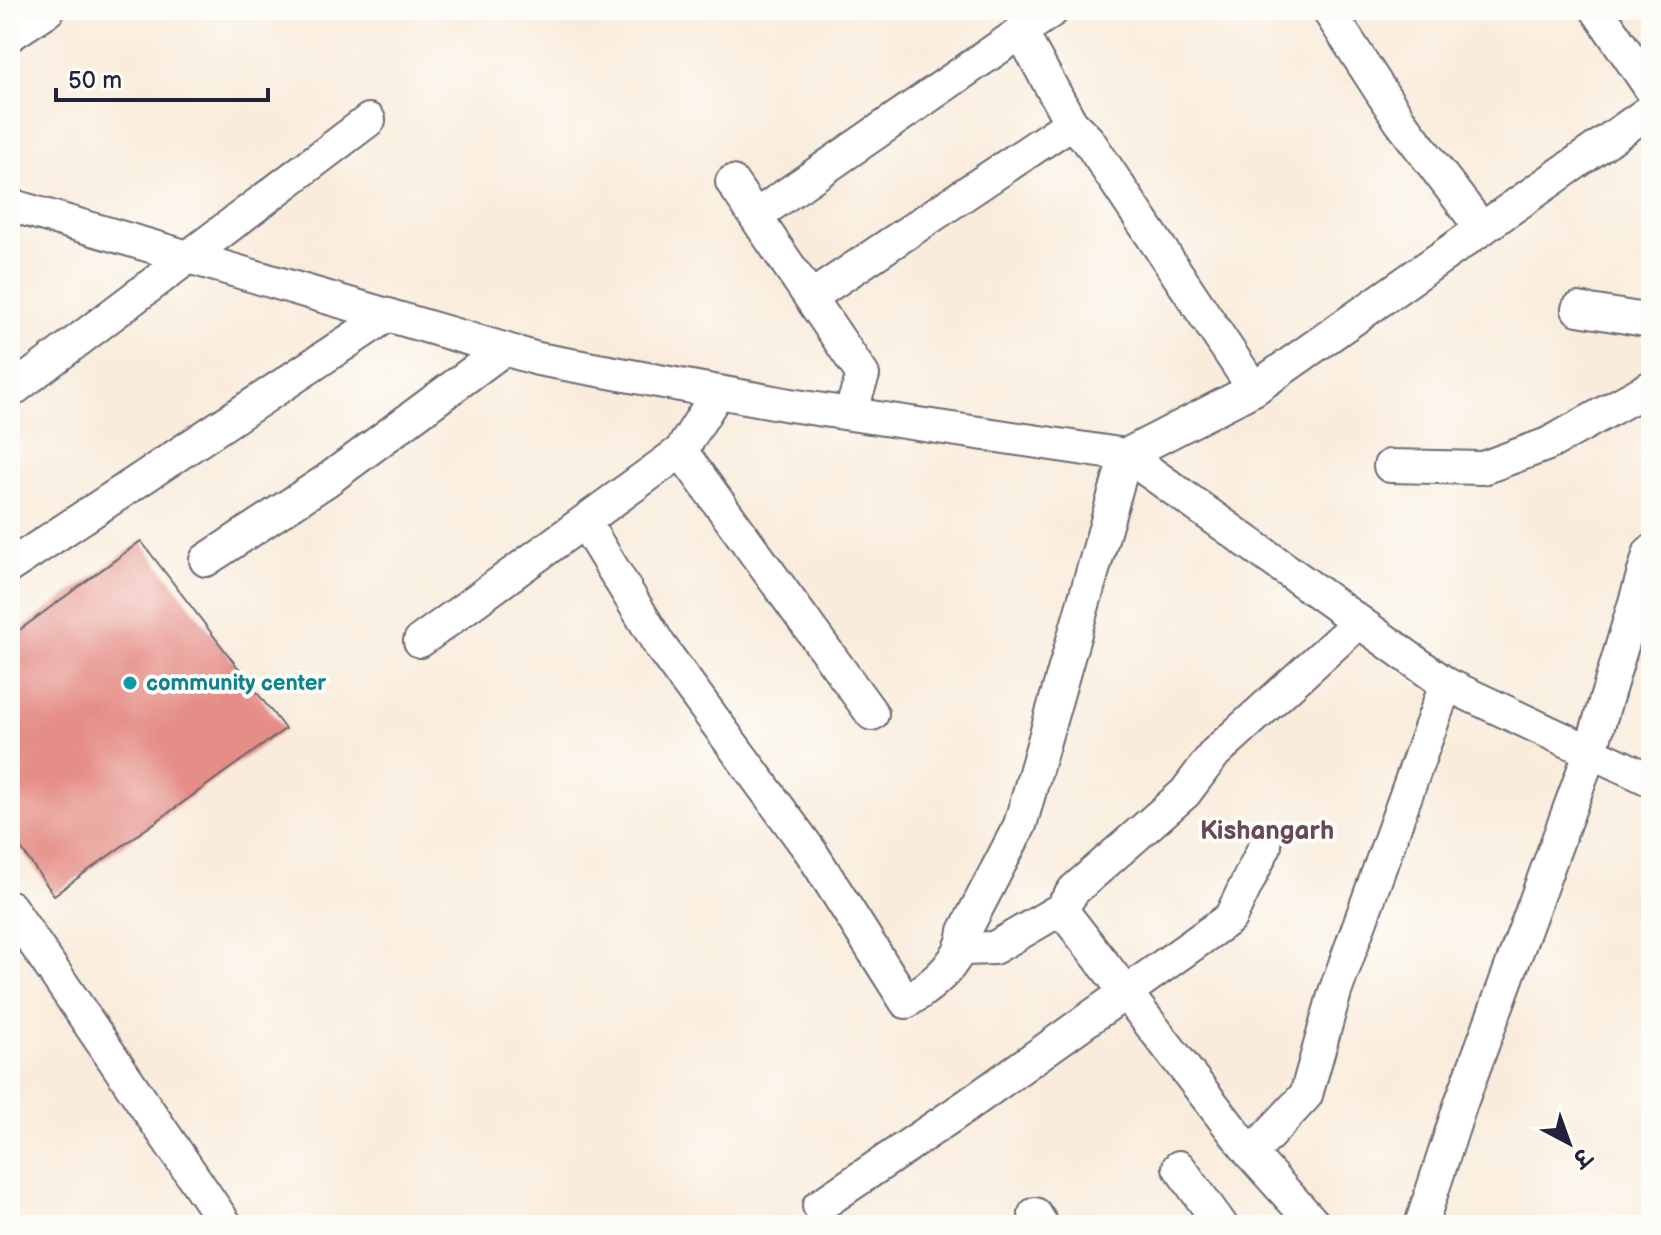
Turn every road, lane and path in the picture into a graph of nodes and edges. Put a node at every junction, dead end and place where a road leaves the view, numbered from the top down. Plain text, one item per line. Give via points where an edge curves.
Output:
1 (48, 10) edge
2 (1053, 10) edge
3 (1597, 10) edge
4 (1331, 11) edge
5 (1021, 32) junction
6 (10, 35) edge
7 (1651, 89) edge
8 (1651, 110) edge
9 (369, 120) dead end
10 (1071, 123) junction
11 (732, 182) dead end
12 (10, 205) edge
13 (757, 215) junction
14 (1482, 229) junction
15 (191, 258) junction
16 (811, 297) junction
17 (1578, 309) dead end
18 (388, 315) junction
19 (1651, 321) edge
20 (504, 349) junction
21 (1651, 387) edge
22 (1254, 389) junction
23 (10, 392) edge
24 (718, 392) junction
25 (850, 413) junction
26 (681, 451) junction
27 (1126, 455) junction
28 (1390, 466) dead end
29 (585, 523) junction
30 (1650, 552) edge
31 (206, 560) dead end
32 (10, 566) edge
33 (1359, 622) junction
34 (420, 641) dead end
35 (1446, 684) junction
36 (872, 714) dead end
37 (1590, 753) junction
38 (1651, 780) edge
39 (1265, 846) dead end
40 (10, 907) edge
41 (1061, 909) junction
42 (964, 949) junction
43 (1126, 994) junction
44 (1251, 1154) junction
45 (1179, 1167) dead end
46 (819, 1206) dead end
47 (226, 1225) edge
48 (1221, 1225) edge
49 (1315, 1225) edge
50 (1421, 1225) edge

1 - 6 street
2 - 5 street
3 - 7 street
4 - 14 street via 1400,121
5 - 10 street
5 - 13 street
8 - 14 street
9 - 15 street
10 - 16 street
10 - 22 street via 1088,140
11 - 13 street
12 - 15 street
13 - 16 street
14 - 22 street
15 - 18 street
15 - 23 street
16 - 25 street via 863,375
17 - 19 street
18 - 20 street
18 - 32 street
20 - 24 street
20 - 31 street via 326,481
21 - 28 street via 1548,444 1483,468
22 - 27 street
24 - 25 street
24 - 26 street
25 - 27 street
26 - 29 street
26 - 36 street
27 - 33 street
27 - 42 street via 1020,825 965,931
29 - 34 street
29 - 42 street via 660,646 811,852 906,1002 928,988
30 - 37 street
33 - 35 street
33 - 41 street via 1215,753 1185,793 1074,890
35 - 37 street
35 - 44 street via 1335,992 1306,1095
37 - 38 street
37 - 50 street
39 - 43 street via 1230,918
40 - 47 street
41 - 42 street via 994,948
41 - 43 street
43 - 44 street
43 - 46 street
44 - 49 street
45 - 48 street

